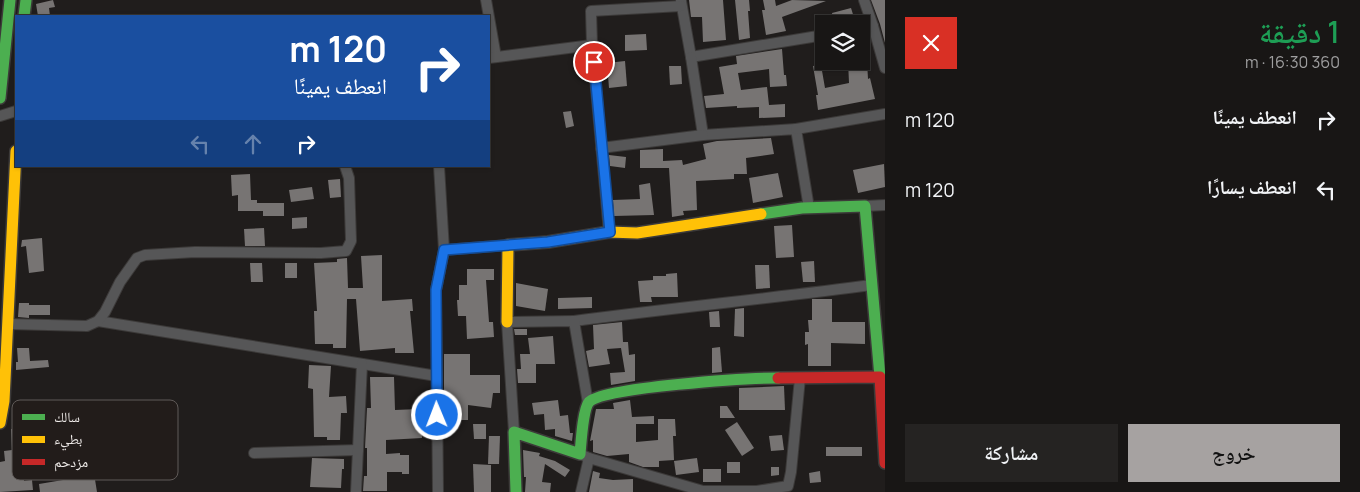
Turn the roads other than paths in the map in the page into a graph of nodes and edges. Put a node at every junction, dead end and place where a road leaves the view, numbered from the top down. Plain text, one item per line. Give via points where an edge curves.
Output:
1 (10, 0) edge
2 (26, 0) edge
3 (486, 0) edge
4 (590, 0) edge
5 (864, 0) edge
6 (681, 3) edge
7 (591, 11) junction
8 (24, 15) edge
9 (488, 15) edge
10 (4, 25) edge
11 (870, 26) edge
12 (873, 26) junction
13 (815, 36) edge
14 (490, 39) edge
15 (592, 45) junction
16 (690, 57) junction
17 (492, 58) edge
18 (885, 68) edge
19 (0, 98) edge
20 (15, 111) edge
21 (885, 114) edge
22 (0, 116) edge
23 (796, 130) junction
24 (703, 135) junction
25 (601, 148) junction
26 (15, 165) edge
27 (345, 167) edge
28 (439, 167) edge
29 (885, 205) edge
30 (865, 206) junction
31 (809, 208) junction
32 (610, 232) junction
33 (508, 245) junction
34 (444, 250) junction
35 (872, 285) junction
36 (5, 300) edge
37 (98, 321) junction
38 (574, 321) junction
39 (507, 322) junction
40 (8, 324) junction
41 (362, 364) junction
42 (437, 376) junction
43 (880, 377) junction
44 (800, 378) junction
45 (588, 403) junction
46 (0, 423) edge
47 (514, 432) junction
48 (358, 450) junction
49 (254, 453) dead end
50 (585, 456) junction
51 (885, 463) edge
52 (356, 492) edge
53 (438, 492) edge
54 (516, 492) edge
55 (581, 492) edge

1 - 10 street
2 - 8 street
3 - 9 street
4 - 7 street
5 - 12 street
6 - 7 street
6 - 16 street
7 - 15 street
10 - 19 street
11 - 12 street
12 - 18 street
13 - 16 street
14 - 17 street
15 - 17 street
15 - 25 street
16 - 24 street
20 - 22 street
21 - 23 street
23 - 24 street
23 - 31 street
24 - 25 street
25 - 32 street
26 - 36 street
27 - 37 street via 349,178 351,241 346,251 321,254 195,252 145,255 137,258
28 - 34 street
29 - 30 street
30 - 31 street
30 - 35 street
31 - 32 street via 638,233
32 - 33 street
33 - 34 street
33 - 39 street
34 - 42 street via 436,290
35 - 38 street
35 - 43 street
36 - 40 street
37 - 40 street via 87,326
37 - 41 street
38 - 39 street
38 - 45 street
39 - 47 street
40 - 46 street
41 - 42 street
41 - 48 street
42 - 53 street
43 - 44 street
43 - 51 street
44 - 45 street via 752,378 653,388 596,397
44 - 50 street via 788,486 757,491 703,491
45 - 50 street via 583,424
47 - 50 street
47 - 54 street
48 - 49 street
48 - 52 street
50 - 55 street

